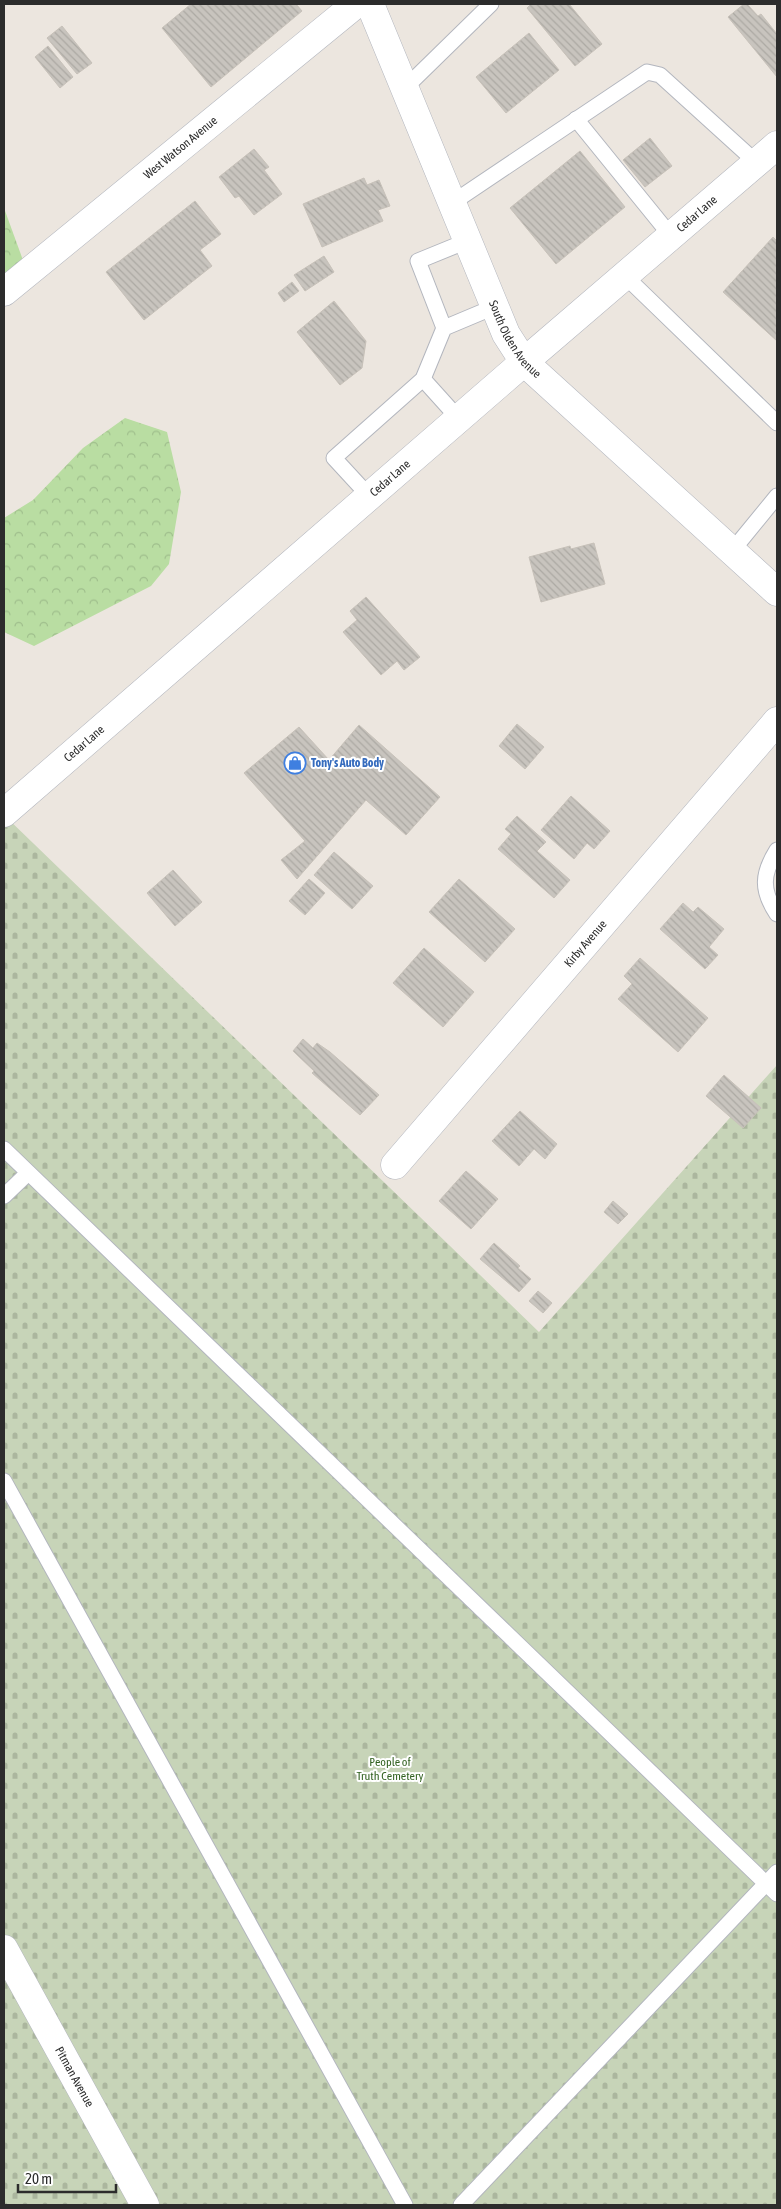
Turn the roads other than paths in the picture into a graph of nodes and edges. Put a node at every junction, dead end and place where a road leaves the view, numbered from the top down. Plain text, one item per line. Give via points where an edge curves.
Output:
1 (356, 4) edge
2 (370, 4) edge
3 (491, 4) edge
4 (405, 88) junction
5 (576, 120) junction
6 (777, 145) edge
7 (757, 163) junction
8 (452, 203) junction
9 (671, 236) junction
10 (467, 241) junction
11 (625, 276) junction
12 (4, 292) edge
13 (494, 307) junction
14 (444, 328) junction
15 (524, 362) junction
16 (423, 379) junction
17 (459, 418) junction
18 (777, 423) edge
19 (369, 496) junction
20 (777, 496) edge
21 (732, 551) junction
22 (777, 592) edge
23 (777, 722) edge
24 (4, 813) edge
25 (777, 850) edge
26 (777, 914) edge
27 (4, 1149) edge
28 (395, 1165) dead end
29 (28, 1173) junction
30 (4, 1196) edge
31 (4, 1481) edge
32 (777, 1872) edge
33 (772, 1889) edge
34 (4, 1949) edge
35 (145, 2205) edge
36 (405, 2205) edge
37 (462, 2205) edge

1 - 12 street, West Watson Avenue
2 - 4 street, South Olden Avenue
3 - 4 lane
4 - 8 street, South Olden Avenue
5 - 7 lane via 647,72 660,75
5 - 8 lane
5 - 9 lane
6 - 7 street, Cedar Lane
7 - 9 street, Cedar Lane
8 - 10 street, South Olden Avenue
9 - 11 street, Cedar Lane
10 - 13 street, South Olden Avenue
10 - 14 lane via 418,261
11 - 15 street, Cedar Lane
11 - 18 lane
13 - 14 lane
13 - 15 street, South Olden Avenue
14 - 16 lane
15 - 17 street, Cedar Lane
15 - 21 street, South Olden Avenue
16 - 17 lane
16 - 19 lane via 334,458
17 - 19 street, Cedar Lane
19 - 24 street, Cedar Lane
20 - 21 lane
21 - 22 street, South Olden Avenue
23 - 28 street, Kirby Avenue
25 - 26 lane via 764,876 768,900
27 - 29 lane
29 - 30 lane
29 - 33 lane
31 - 36 lane
32 - 33 lane
33 - 37 lane
34 - 35 street, Pitman Avenue

